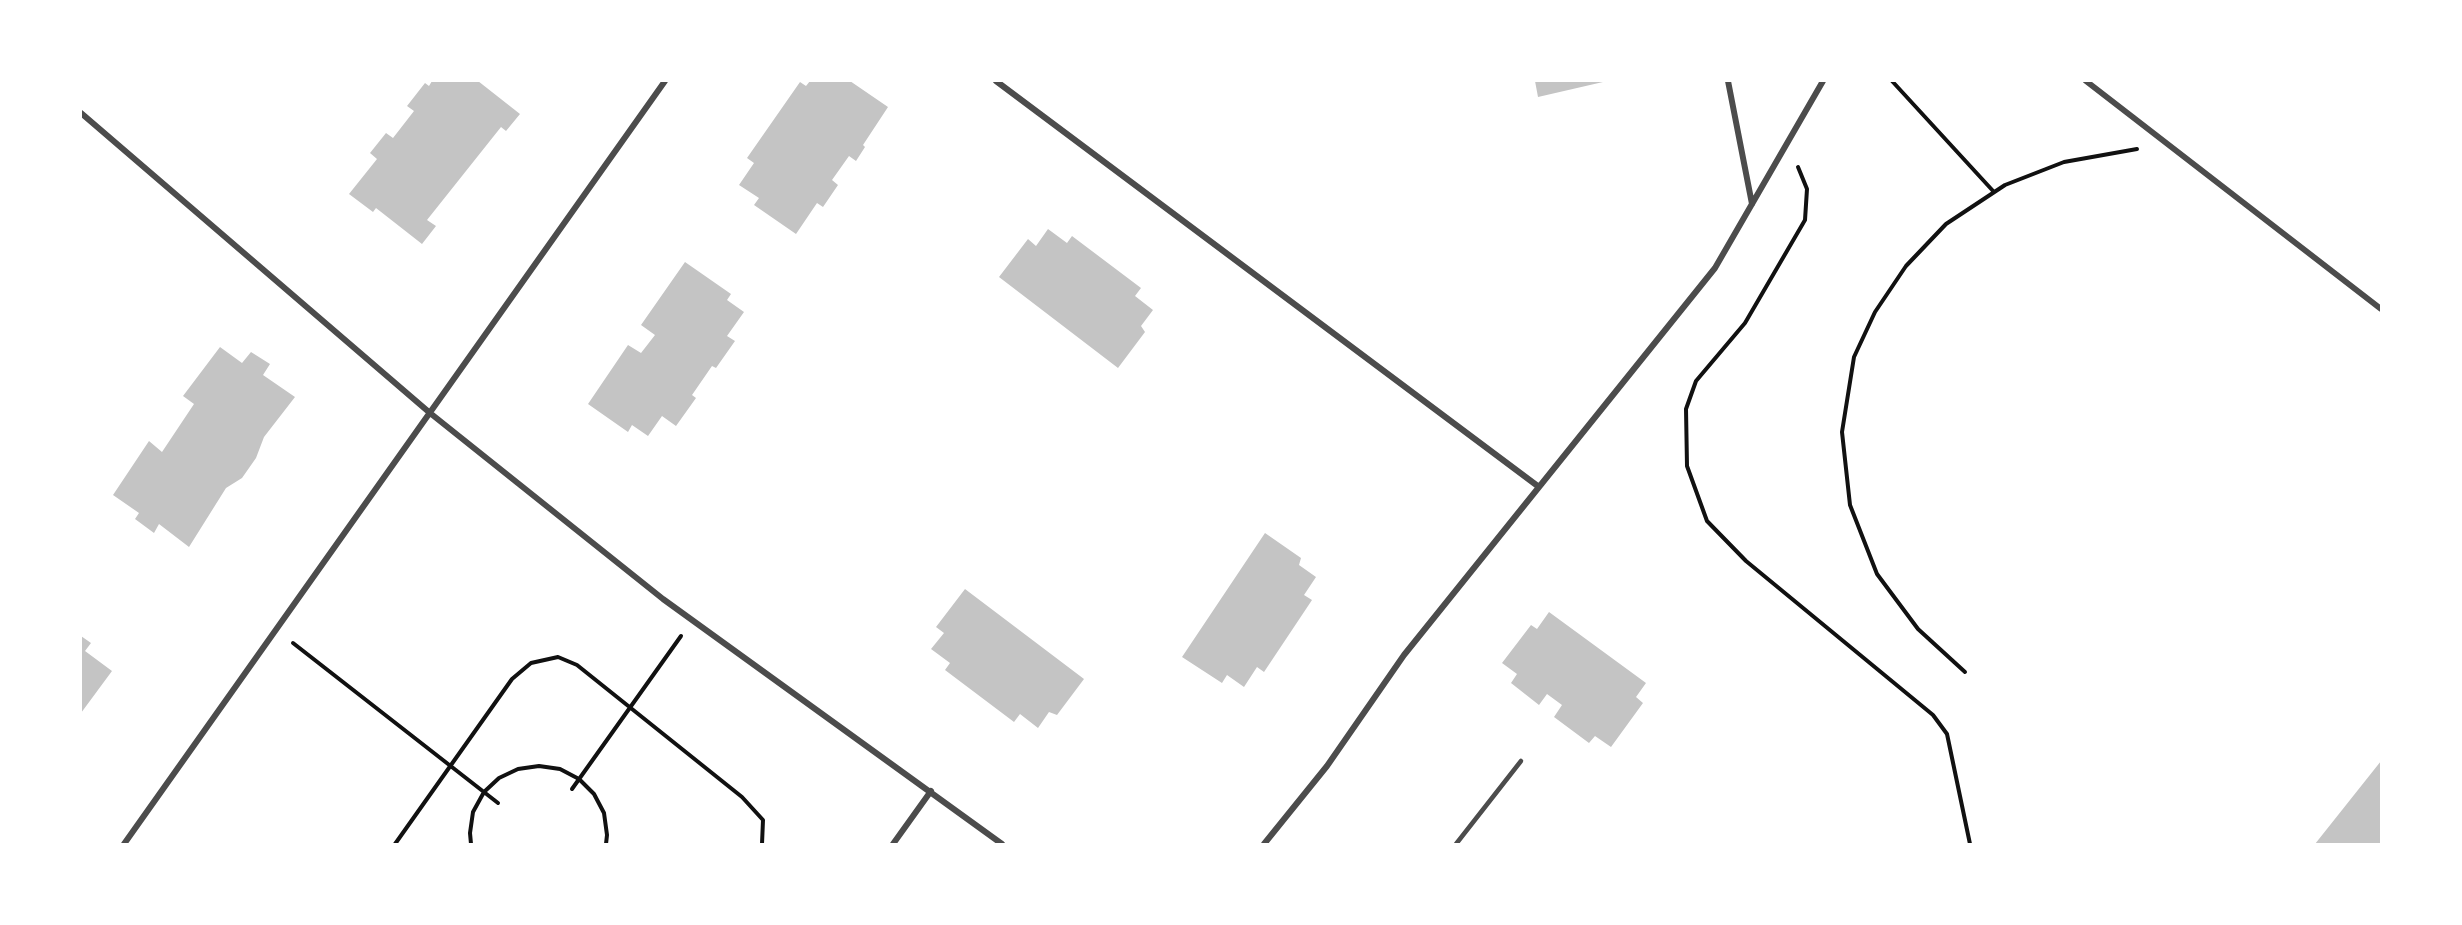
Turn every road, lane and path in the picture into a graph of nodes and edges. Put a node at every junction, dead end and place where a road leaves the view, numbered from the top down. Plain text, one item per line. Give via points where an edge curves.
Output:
1 (665, 81) edge
2 (996, 81) edge
3 (1728, 81) edge
4 (1823, 81) edge
5 (1892, 81) edge
6 (2086, 81) edge
7 (81, 113) edge
8 (1788, 141) junction
9 (2167, 144) junction
10 (1994, 192) junction
11 (1752, 205) junction
12 (2381, 309) edge
13 (430, 413) junction
14 (1539, 487) junction
15 (691, 620) junction
16 (276, 630) junction
17 (1965, 672) dead end
18 (631, 707) junction
19 (1521, 761) dead end
20 (449, 766) junction
21 (579, 778) junction
22 (572, 789) dead end
23 (931, 791) junction
24 (484, 792) junction
25 (498, 803) dead end
26 (124, 844) edge
27 (395, 844) edge
28 (471, 844) edge
29 (606, 844) edge
30 (762, 844) edge
31 (893, 844) edge
32 (1002, 844) edge
33 (1264, 844) edge
34 (1456, 844) edge
35 (1970, 844) edge

1 - 13 street
2 - 14 street
3 - 11 street
4 - 8 street
5 - 10 path
6 - 9 street
7 - 13 street
8 - 11 street
8 - 35 path via 1807,189 1805,220 1745,323 1696,381 1686,409 1687,466 1707,521 1746,561 1934,715 1947,734
9 - 10 path via 2064,162
9 - 12 street
10 - 17 path via 1946,224 1906,266 1875,312 1854,357 1842,432 1850,505 1877,574 1918,629
11 - 14 street via 1715,268
13 - 15 street
13 - 16 street
14 - 33 street via 1404,655 1327,766
15 - 18 path
15 - 23 street
16 - 20 path
16 - 26 street
18 - 20 path via 568,661 558,657 531,663 512,679
18 - 21 path
18 - 30 path via 742,797 763,820
19 - 34 lane
20 - 24 path
20 - 27 path
21 - 22 path
21 - 24 path via 560,769 518,769 499,778
21 - 29 path via 604,813
23 - 31 street
23 - 32 street
24 - 25 path
24 - 28 path via 473,812

